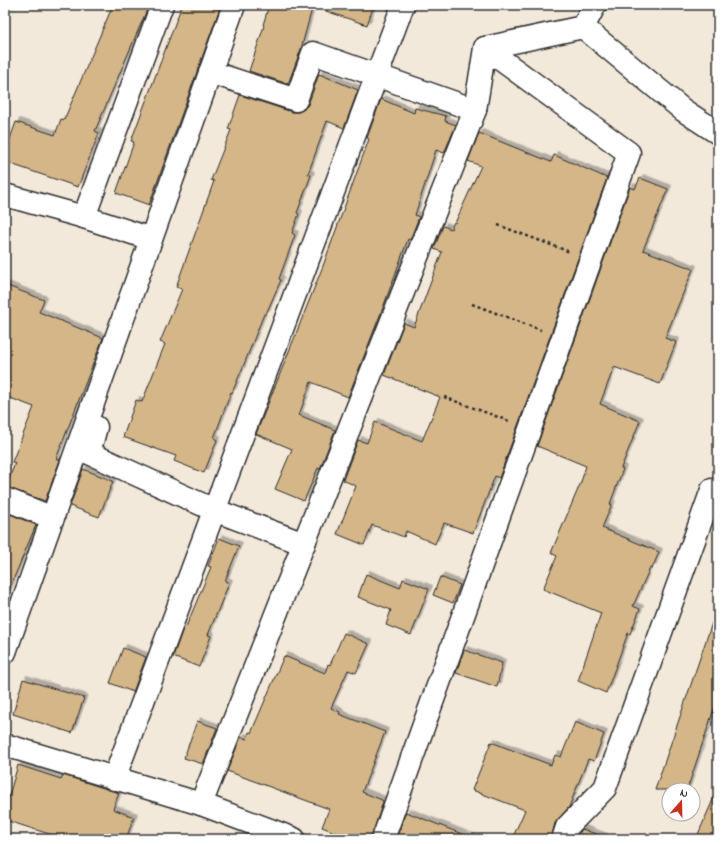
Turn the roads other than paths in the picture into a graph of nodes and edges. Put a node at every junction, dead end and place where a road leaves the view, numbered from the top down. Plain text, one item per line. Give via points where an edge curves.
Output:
1 (162, 5) edge
2 (234, 5) edge
3 (402, 5) edge
4 (595, 5) edge
5 (583, 27) junction
6 (485, 48) junction
7 (210, 72) junction
8 (377, 74) junction
9 (475, 110) junction
10 (718, 133) edge
11 (5, 195) edge
12 (84, 217) junction
13 (151, 239) junction
14 (139, 274) junction
15 (712, 490) dead end
16 (5, 498) edge
17 (214, 510) junction
18 (53, 518) junction
19 (304, 544) junction
20 (5, 652) edge
21 (5, 745) edge
22 (114, 779) junction
23 (201, 804) junction
24 (287, 838) edge
25 (383, 839) edge
26 (563, 839) edge

1 - 12 street
2 - 7 street
3 - 8 street
4 - 5 street
5 - 6 street
5 - 10 street via 683,110
6 - 9 street
6 - 25 street via 629,153
7 - 8 street via 296,100 313,53
7 - 13 street
8 - 9 street
8 - 17 street
9 - 19 street
11 - 12 street
12 - 13 street
13 - 14 street
14 - 17 street via 143,288 106,391 89,453
14 - 18 street
15 - 26 street via 605,788 567,827
16 - 18 street
17 - 19 street
17 - 22 street
18 - 20 street
19 - 23 street
21 - 22 street
22 - 23 street
23 - 24 street

